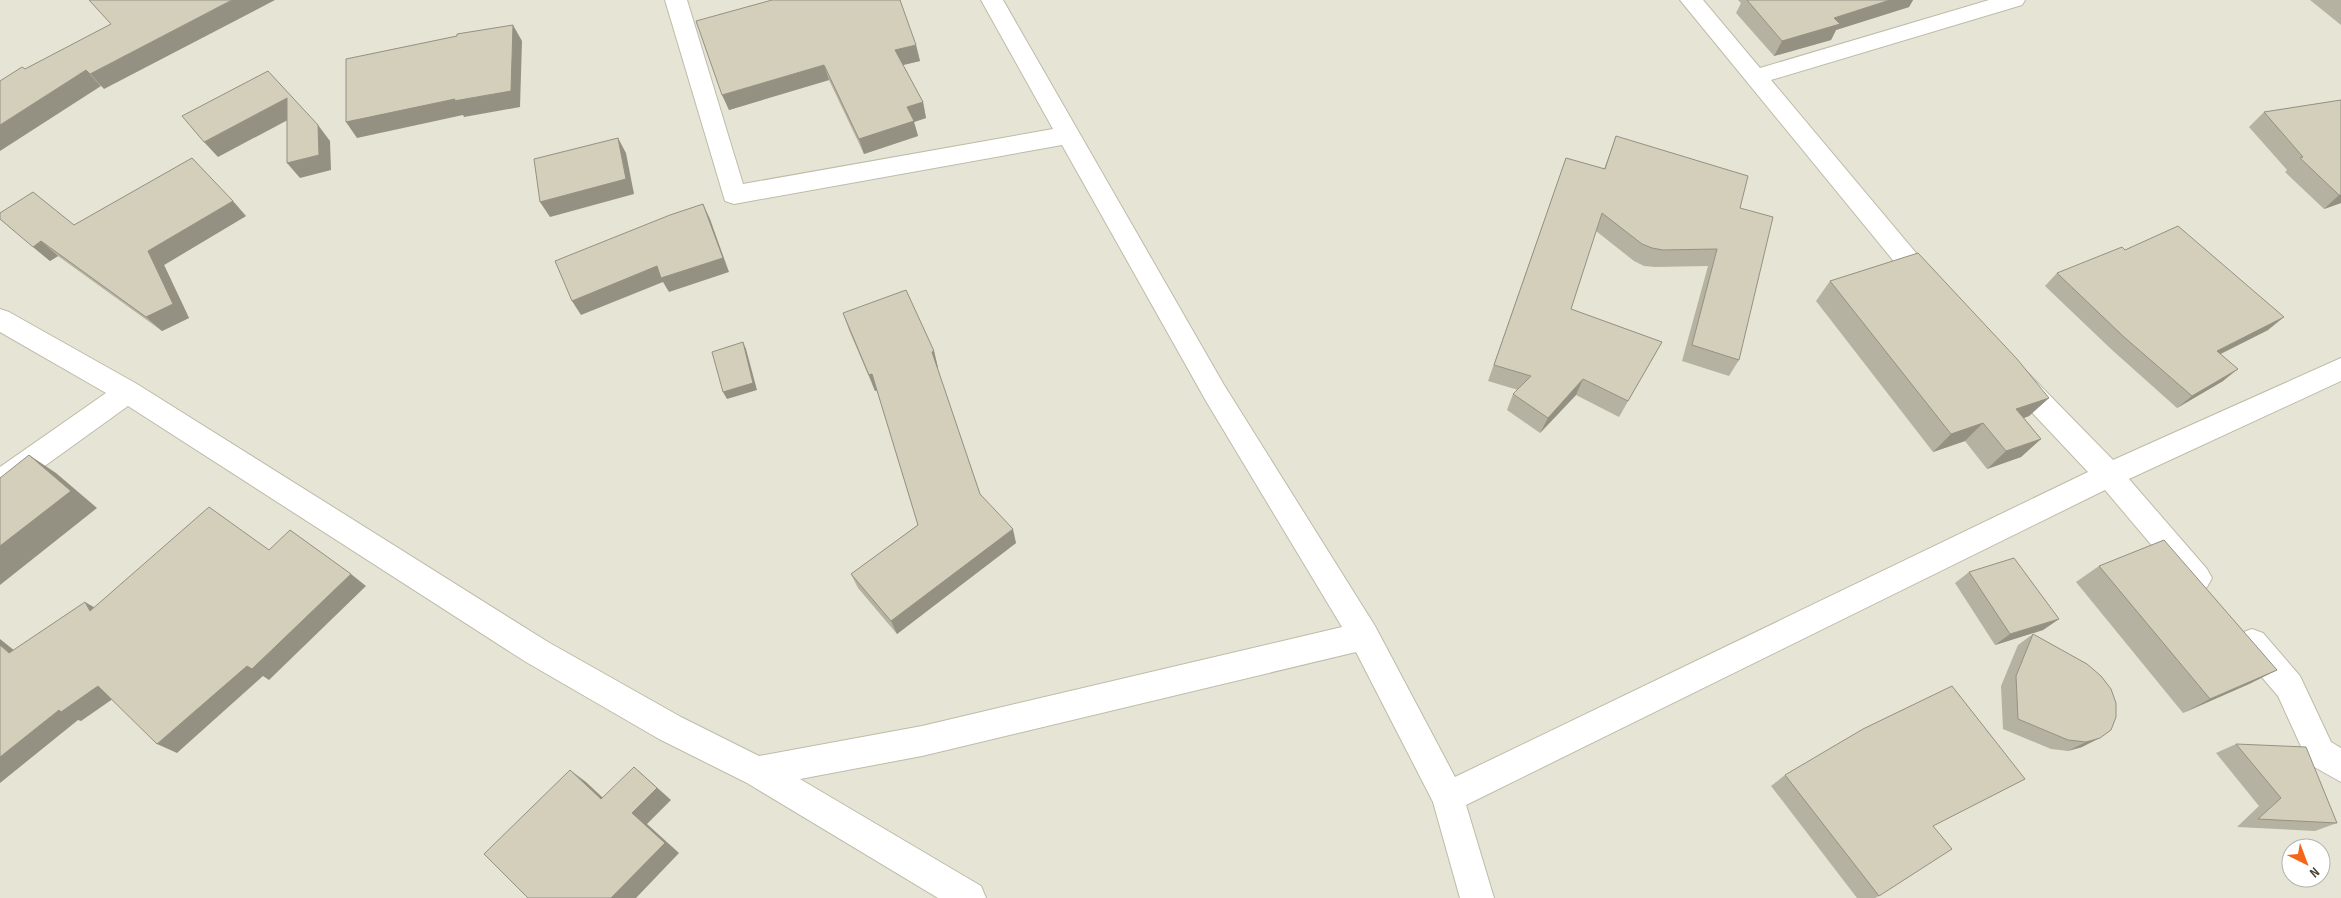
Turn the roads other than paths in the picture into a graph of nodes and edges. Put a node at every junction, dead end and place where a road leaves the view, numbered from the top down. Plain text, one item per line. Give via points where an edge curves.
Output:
1 (676, 0) edge
2 (992, 0) edge
3 (1691, 0) edge
4 (2014, 0) edge
5 (1755, 77) junction
6 (1069, 135) junction
7 (1943, 301) edge
8 (0, 319) edge
9 (1998, 359) edge
10 (2341, 369) edge
11 (128, 392) junction
12 (2108, 474) junction
13 (0, 482) edge
14 (2212, 596) edge
15 (2238, 626) edge
16 (1364, 636) junction
17 (2341, 766) edge
18 (758, 772) junction
19 (1448, 797) junction
20 (969, 898) edge
21 (1477, 898) edge

1 - 6 street via 734,195
2 - 6 street
3 - 5 street
4 - 5 street
5 - 7 street
6 - 16 street via 1216,393
8 - 11 street
9 - 12 street
10 - 12 street
11 - 13 street
11 - 18 street via 537,652 670,728
12 - 14 street
12 - 19 street
15 - 17 street via 2290,686 2320,752
16 - 18 street via 922,741
16 - 19 street
18 - 20 street
19 - 21 street

